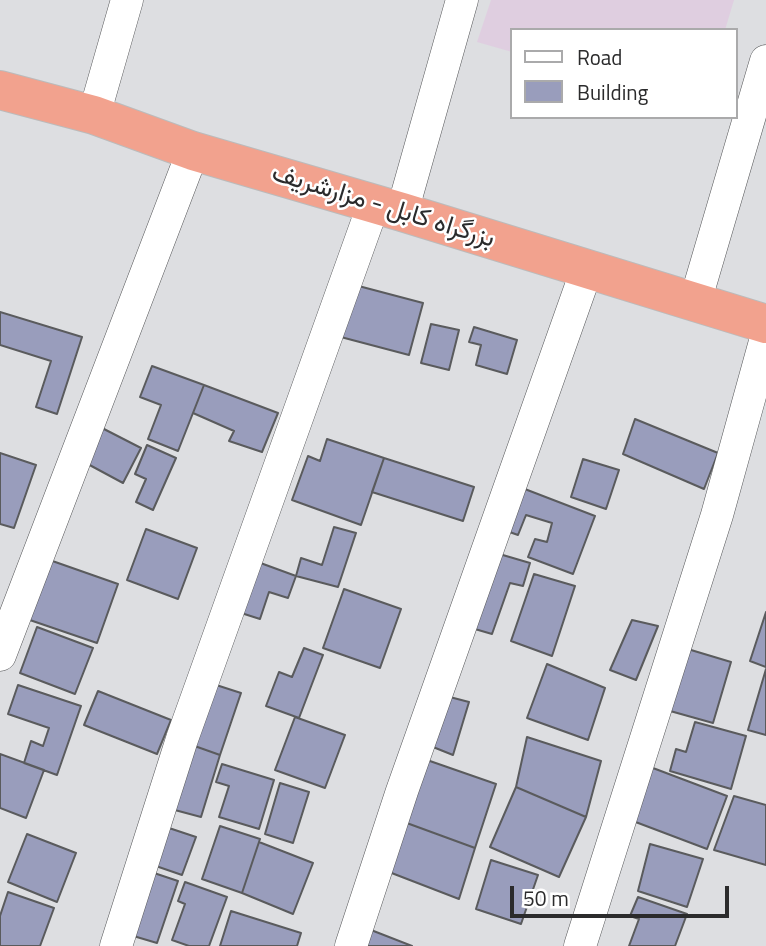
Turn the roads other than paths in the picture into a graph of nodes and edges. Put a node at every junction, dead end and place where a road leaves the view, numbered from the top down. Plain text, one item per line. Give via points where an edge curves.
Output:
1 (127, 0) edge
2 (462, 0) edge
3 (766, 61) edge
4 (0, 90) edge
5 (94, 115) junction
6 (193, 151) junction
7 (388, 208) junction
8 (587, 269) junction
9 (695, 302) junction
10 (766, 324) edge
11 (766, 338) edge
12 (0, 655) edge
13 (116, 946) edge
14 (351, 946) edge
15 (580, 946) edge

1 - 5 street
2 - 7 street
3 - 9 street
4 - 5 highway, بزرگراه کابل - مزارشریف
5 - 6 highway, بزرگراه کابل - مزارشریف
6 - 7 highway, بزرگراه کابل - مزارشریف
6 - 12 street
7 - 8 highway, بزرگراه کابل - مزارشریف
7 - 13 street via 182,739
8 - 9 highway, بزرگراه کابل - مزارشریف
8 - 14 street via 401,791
9 - 10 highway, بزرگراه کابل - مزارشریف
11 - 15 street via 717,515

